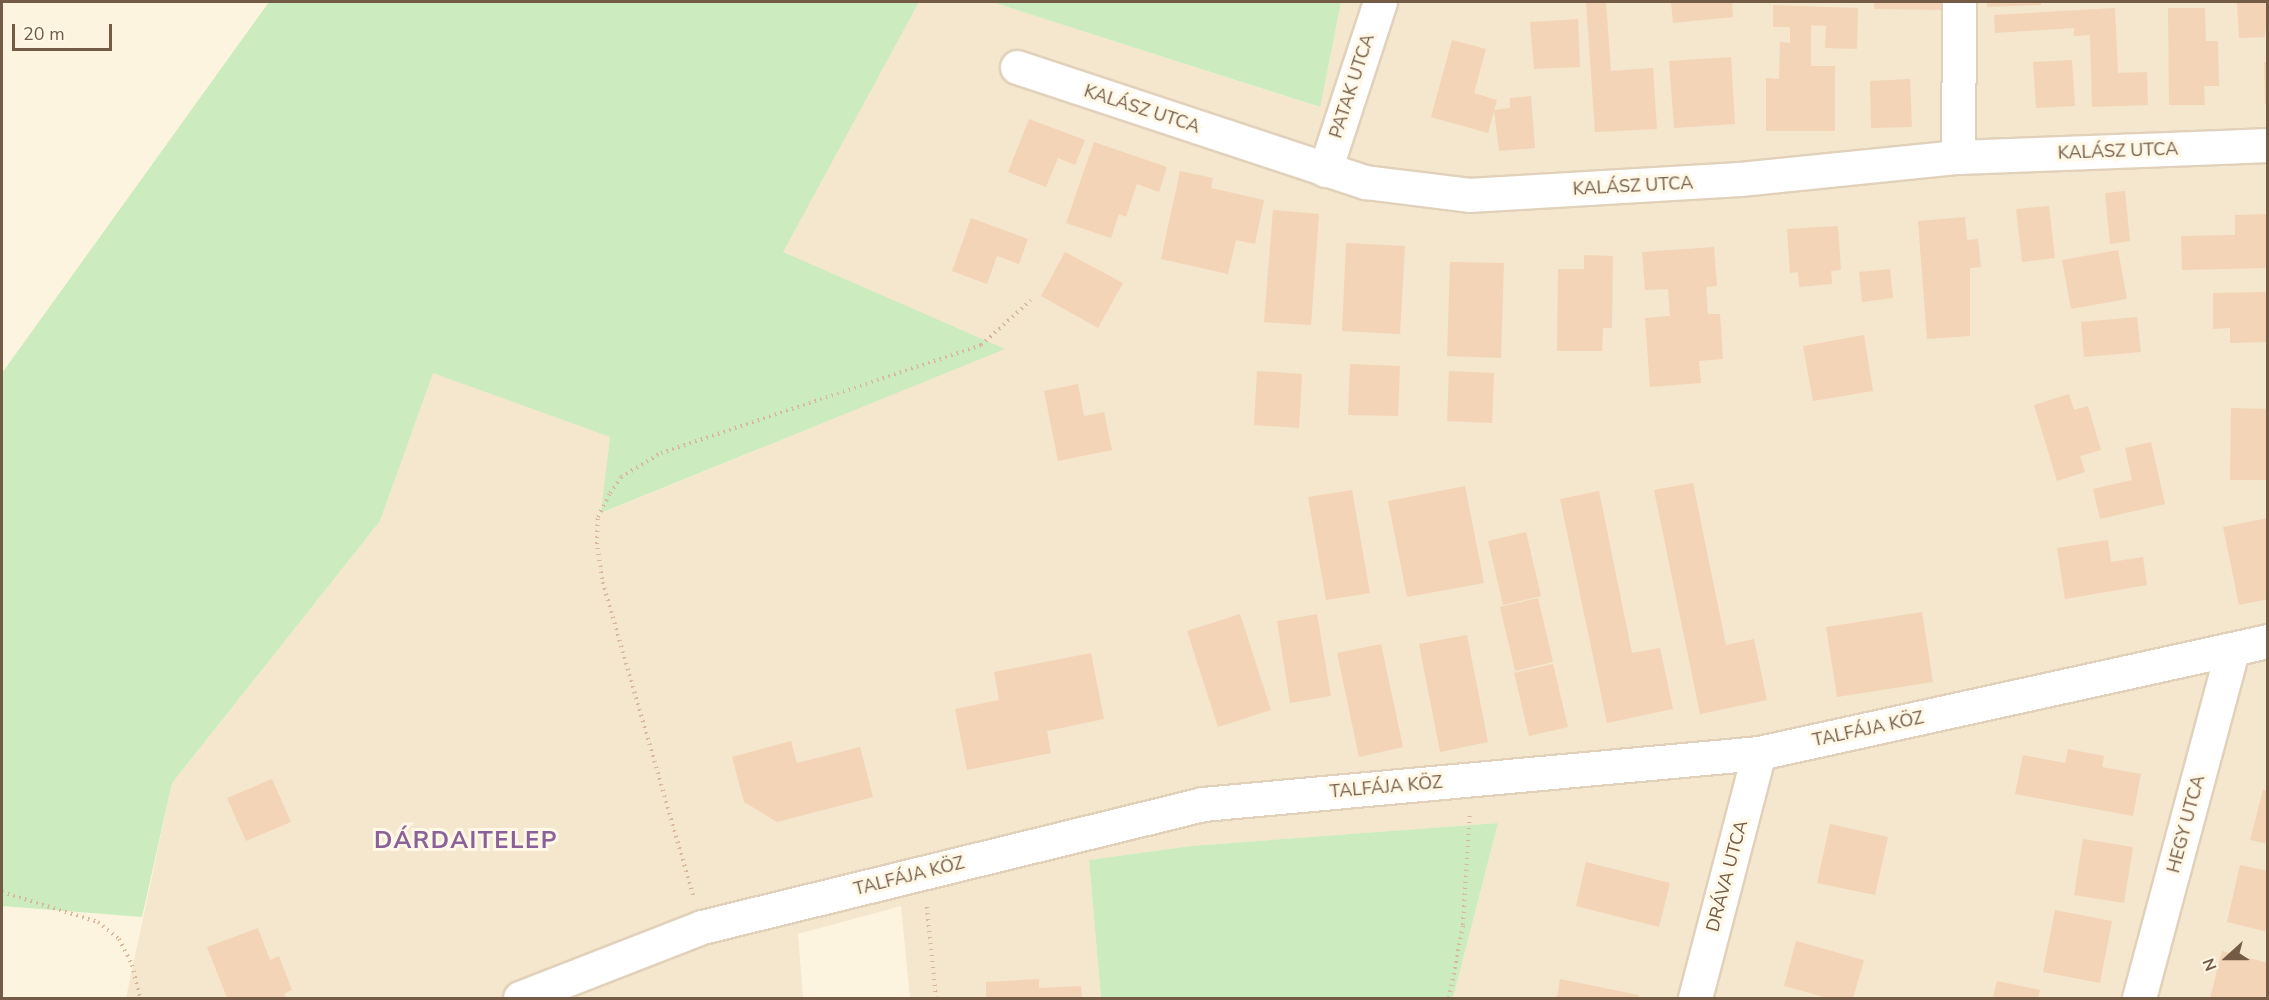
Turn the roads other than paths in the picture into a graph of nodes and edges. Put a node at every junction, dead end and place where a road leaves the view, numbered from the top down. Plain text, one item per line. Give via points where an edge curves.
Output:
1 (1380, 2) edge
2 (1959, 2) edge
3 (1017, 68) dead end
4 (2268, 145) edge
5 (1958, 157) junction
6 (1325, 170) junction
7 (2268, 641) edge
8 (2232, 650) junction
9 (1759, 753) junction
10 (520, 999) edge
11 (1695, 999) edge
12 (2139, 999) edge

1 - 6 street, PATAK UTCA
2 - 5 street
3 - 6 street, KALÁSZ UTCA
4 - 5 street, KALÁSZ UTCA
5 - 6 street, KALÁSZ UTCA via 1740,179 1469,195 1365,182
7 - 8 street, TALFÁJA KÖZ
8 - 9 street, TALFÁJA KÖZ
8 - 12 street, HEGY UTCA
9 - 10 street, TALFÁJA KÖZ via 1203,804 702,927
9 - 11 street, DRÁVA UTCA

